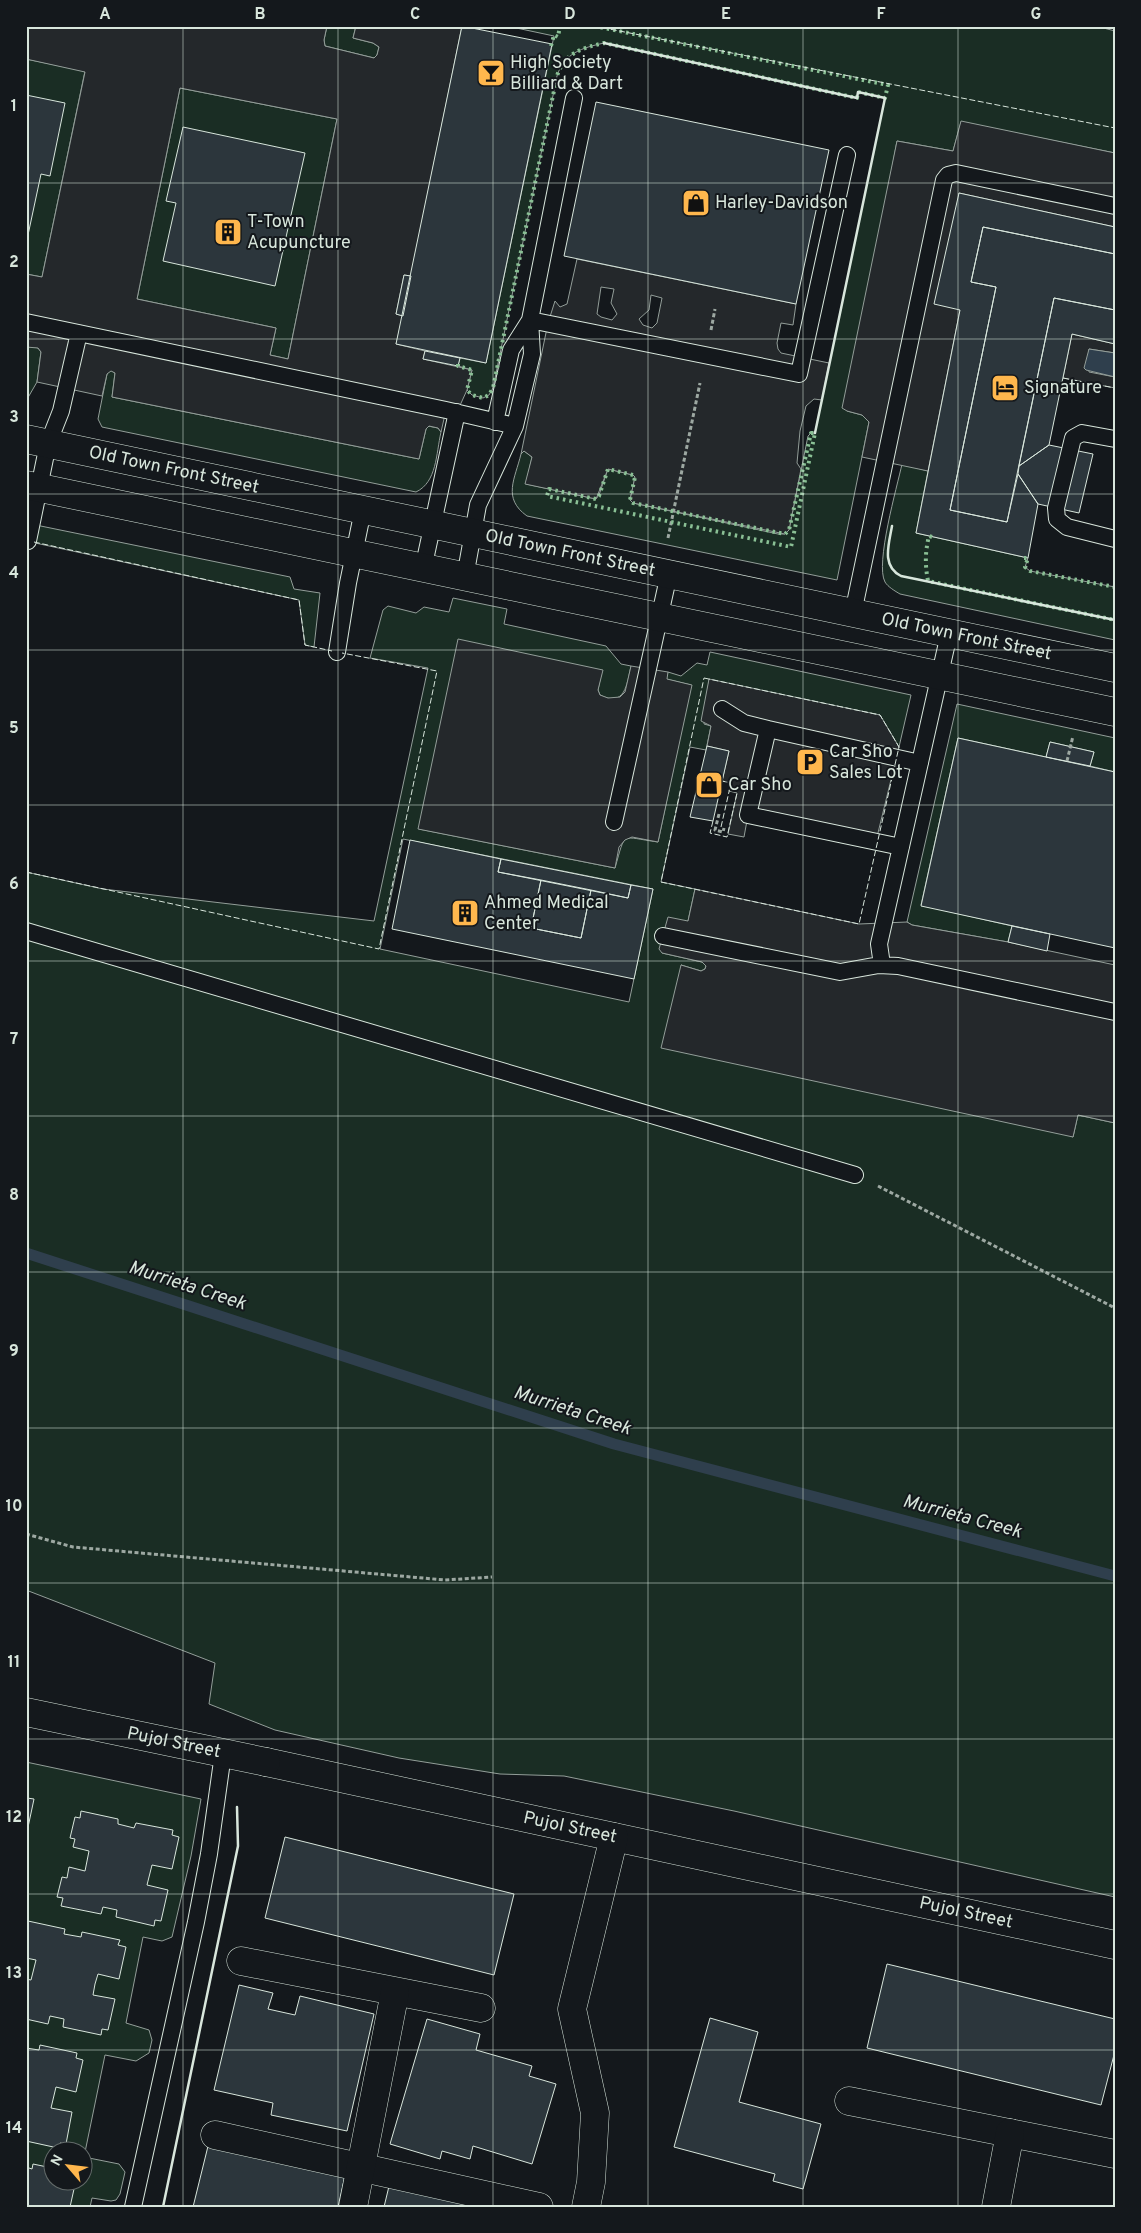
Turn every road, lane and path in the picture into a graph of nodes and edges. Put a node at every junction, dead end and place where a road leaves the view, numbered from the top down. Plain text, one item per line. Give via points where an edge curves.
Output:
1 (574, 98) dead end
2 (847, 155) dead end
3 (1115, 206) edge
4 (715, 309) dead end
5 (530, 320) junction
6 (26, 322) edge
7 (79, 332) junction
8 (706, 355) junction
9 (457, 412) junction
10 (495, 422) junction
11 (515, 426) junction
12 (1115, 439) edge
13 (37, 442) edge
14 (33, 486) edge
15 (363, 510) junction
16 (433, 525) junction
17 (473, 534) junction
18 (668, 538) dead end
19 (1115, 539) edge
20 (28, 541) dead end
21 (354, 554) junction
22 (423, 568) junction
23 (669, 574) junction
24 (465, 577) junction
25 (853, 613) junction
26 (660, 618) junction
27 (949, 634) junction
28 (337, 652) dead end
29 (1115, 668) edge
30 (939, 675) junction
31 (722, 709) dead end
32 (1115, 712) edge
33 (768, 729) junction
34 (1074, 735) dead end
35 (1067, 761) dead end
36 (920, 763) junction
37 (614, 822) dead end
38 (901, 847) junction
39 (26, 931) edge
40 (663, 936) dead end
41 (882, 965) junction
42 (1115, 1012) edge
43 (855, 1175) joint
44 (1115, 1308) edge
45 (26, 1534) edge
46 (492, 1577) dead end
47 (26, 1712) edge
48 (223, 1754) junction
49 (614, 1837) junction
50 (1115, 1945) edge
51 (241, 1961) dead end
52 (395, 1992) junction
53 (481, 2008) dead end
54 (849, 2101) dead end
55 (1010, 2133) junction
56 (215, 2134) dead end
57 (1115, 2154) edge
58 (361, 2167) junction
59 (133, 2207) edge
60 (353, 2207) edge
61 (539, 2207) edge
62 (586, 2207) edge
63 (996, 2207) edge

1 - 5 lane
2 - 8 lane via 799,374
3 - 25 lane via 956,173 948,174 944,180
4 - 8 path
5 - 8 lane
5 - 10 lane via 511,350
5 - 11 lane via 532,354
6 - 7 lane
7 - 9 lane
7 - 13 lane via 61,411
8 - 18 path
9 - 10 lane
9 - 16 lane
10 - 11 lane
11 - 17 lane via 478,505
12 - 19 lane via 1082,433 1073,438 1056,508 1057,518 1067,527
13 - 14 lane
13 - 15 street, Old Town Front Street
14 - 20 lane
14 - 21 street
15 - 16 street, Old Town Front Street
15 - 21 lane
16 - 17 street, Old Town Front Street
16 - 22 lane
17 - 23 street, Old Town Front Street
17 - 24 lane
21 - 22 street
21 - 28 lane
22 - 24 street
23 - 25 street, Old Town Front Street
23 - 26 lane
24 - 26 street
25 - 27 street, Old Town Front Street
26 - 30 street
26 - 37 lane
27 - 29 street, Old Town Front Street
27 - 30 lane
30 - 32 street
30 - 36 lane
31 - 33 lane via 744,723
33 - 36 lane
33 - 38 lane via 748,815
34 - 35 path
36 - 38 lane
38 - 41 lane via 879,944
39 - 43 lane
40 - 41 lane via 840,972
41 - 42 lane
43 - 44 path
45 - 46 path via 73,1547 445,1580
47 - 48 street, Pujol Street
48 - 49 street, Pujol Street
48 - 59 lane via 202,1893
49 - 50 street, Pujol Street
49 - 62 street via 572,2009 595,2113
51 - 52 street
52 - 53 street
52 - 58 street
54 - 55 street
55 - 57 street
55 - 63 street
56 - 58 street
58 - 60 street
58 - 61 street

